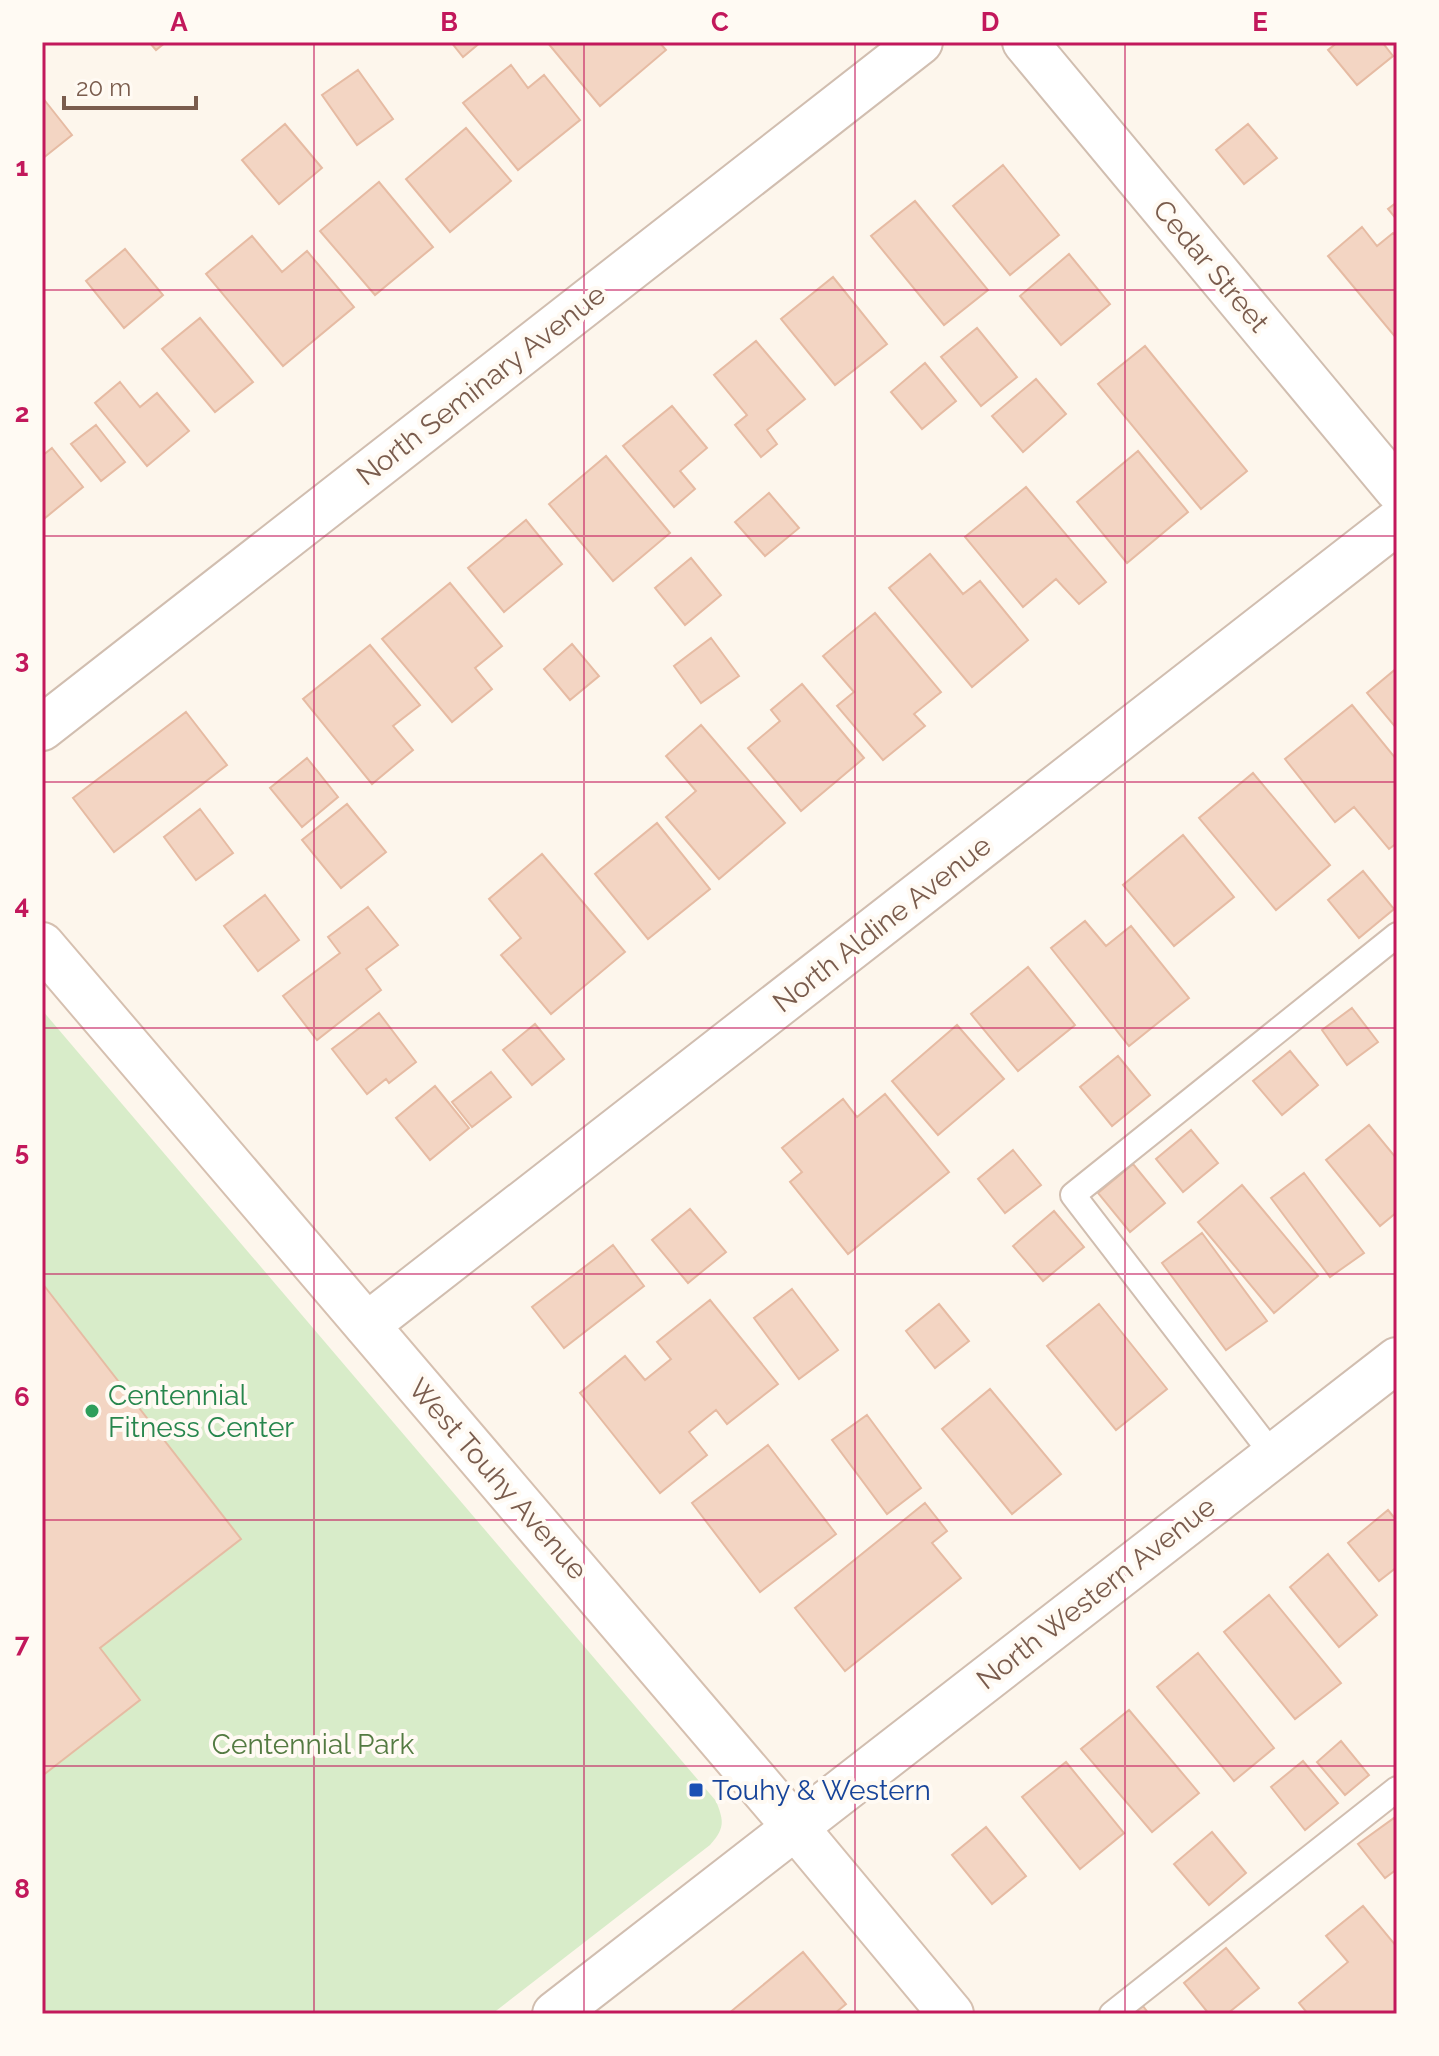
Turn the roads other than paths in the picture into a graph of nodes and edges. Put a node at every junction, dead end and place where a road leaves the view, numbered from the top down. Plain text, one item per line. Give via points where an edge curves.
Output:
1 (920, 42) edge
2 (1025, 42) edge
3 (1397, 489) edge
4 (1397, 522) edge
5 (42, 728) edge
6 (1397, 935) edge
7 (42, 945) edge
8 (367, 1325) junction
9 (1397, 1360) edge
10 (1273, 1455) junction
11 (1397, 1789) edge
12 (796, 1828) junction
13 (555, 2014) edge
14 (951, 2014) edge
15 (1112, 2014) edge

1 - 5 street, North Seminary Avenue
2 - 3 street, Cedar Street
4 - 8 street, North Aldine Avenue
6 - 10 lane via 1073,1195
7 - 8 street, West Touhy Avenue
8 - 12 street, West Touhy Avenue
9 - 10 street, North Western Avenue
10 - 12 street, North Western Avenue
11 - 15 lane
12 - 13 street, North Western Avenue
12 - 14 street, West Touhy Avenue

